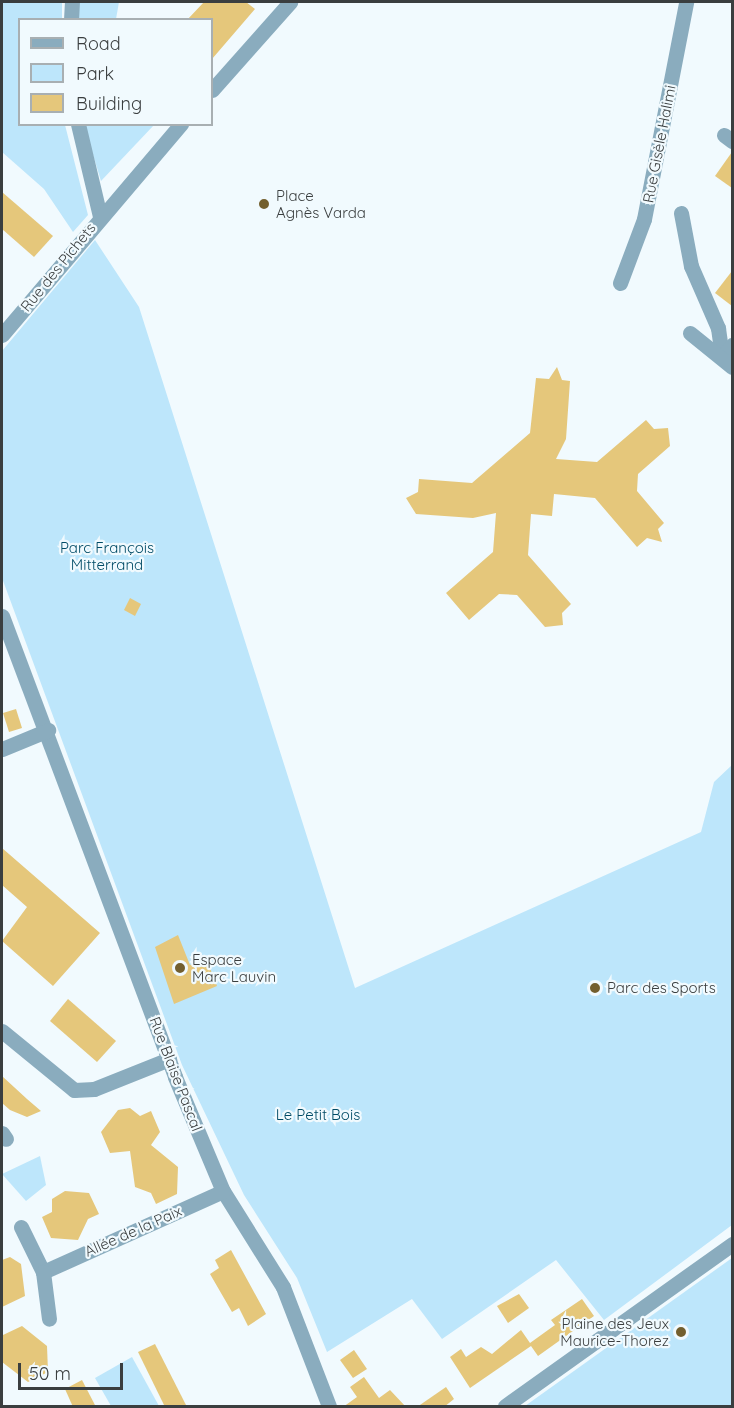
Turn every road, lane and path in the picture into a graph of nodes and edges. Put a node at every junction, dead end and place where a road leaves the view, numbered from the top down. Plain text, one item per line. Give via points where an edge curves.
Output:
1 (72, 2) edge
2 (291, 2) edge
3 (686, 2) edge
4 (71, 18) edge
5 (213, 89) edge
6 (78, 126) edge
7 (179, 126) edge
8 (681, 213) dead end
9 (100, 216) junction
10 (620, 283) dead end
11 (690, 333) dead end
12 (2, 335) edge
13 (729, 356) edge
14 (2, 616) edge
15 (48, 729) junction
16 (2, 749) edge
17 (2, 1030) edge
18 (169, 1059) junction
19 (223, 1191) junction
20 (21, 1227) dead end
21 (732, 1244) edge
22 (44, 1272) junction
23 (49, 1319) dead end
24 (329, 1407) edge
25 (505, 1407) edge

1 - 4 street
2 - 5 street
3 - 10 street, Rue Gisèle Halimi via 644,219
6 - 9 street, Rue des Pichets
7 - 9 street
8 - 13 street via 692,266
9 - 12 street, Rue des Pichets
11 - 13 street
14 - 15 street, Rue Blaise Pascal
15 - 16 street
15 - 18 street, Rue Blaise Pascal
17 - 18 street via 74,1090 94,1089
18 - 19 street, Rue Blaise Pascal
19 - 22 street, Allée de la Paix
19 - 24 street, Rue Blaise Pascal via 283,1287
20 - 22 street
21 - 25 street
22 - 23 street

